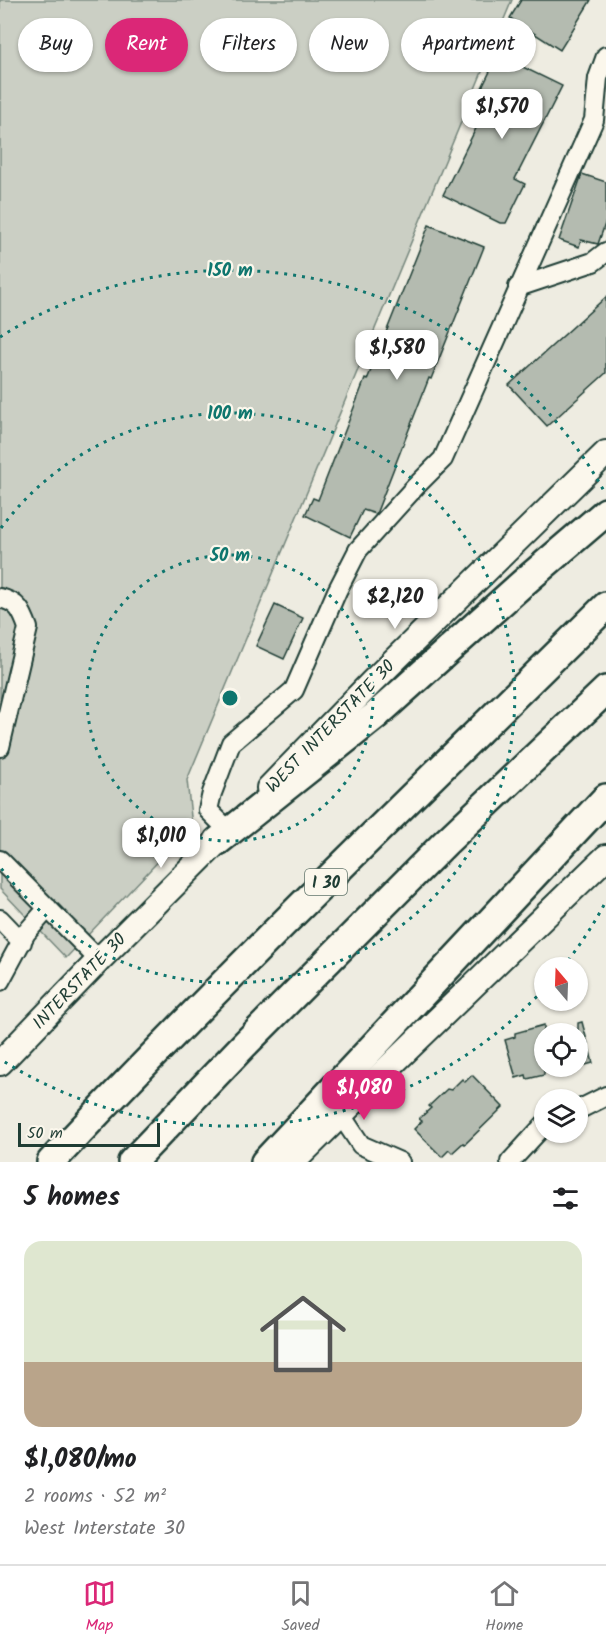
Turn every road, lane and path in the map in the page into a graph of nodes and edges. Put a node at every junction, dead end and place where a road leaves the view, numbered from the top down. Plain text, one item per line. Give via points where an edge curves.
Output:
1 (606, 56) edge
2 (606, 252) edge
3 (519, 287) junction
4 (606, 453) edge
5 (606, 512) edge
6 (0, 598) edge
7 (606, 606) edge
8 (606, 690) edge
9 (0, 747) edge
10 (606, 798) edge
11 (223, 836) junction
12 (606, 856) edge
13 (0, 860) edge
14 (48, 908) junction
15 (0, 919) edge
16 (133, 926) joint
17 (22, 942) junction
18 (99, 960) junction
19 (0, 981) edge
20 (0, 1063) edge
21 (606, 1096) edge
22 (588, 1105) edge
23 (341, 1115) junction
24 (534, 1136) edge
25 (301, 1155) edge
26 (51, 1162) edge
27 (132, 1162) edge
28 (265, 1162) edge
29 (400, 1162) edge
30 (510, 1162) edge

1 - 3 lane via 598,78 594,120
2 - 3 lane via 593,262
3 - 11 lane via 443,459 358,550 294,690 231,742 208,810
4 - 11 main road, WEST INTERSTATE 30 via 372,681
5 - 11 highway via 375,716
6 - 9 lane via 21,609 28,628
7 - 26 highway, I 30 via 295,912
8 - 27 highway via 445,843
10 - 28 highway
11 - 16 main road, WEST INTERSTATE 30
12 - 23 main road
13 - 14 lane
14 - 17 lane
14 - 18 lane
15 - 17 lane
16 - 18 main road, INTERSTATE 30
17 - 19 lane
18 - 20 main road, INTERSTATE 30
21 - 22 lane
23 - 25 main road
23 - 29 lane via 362,1145
24 - 30 lane

